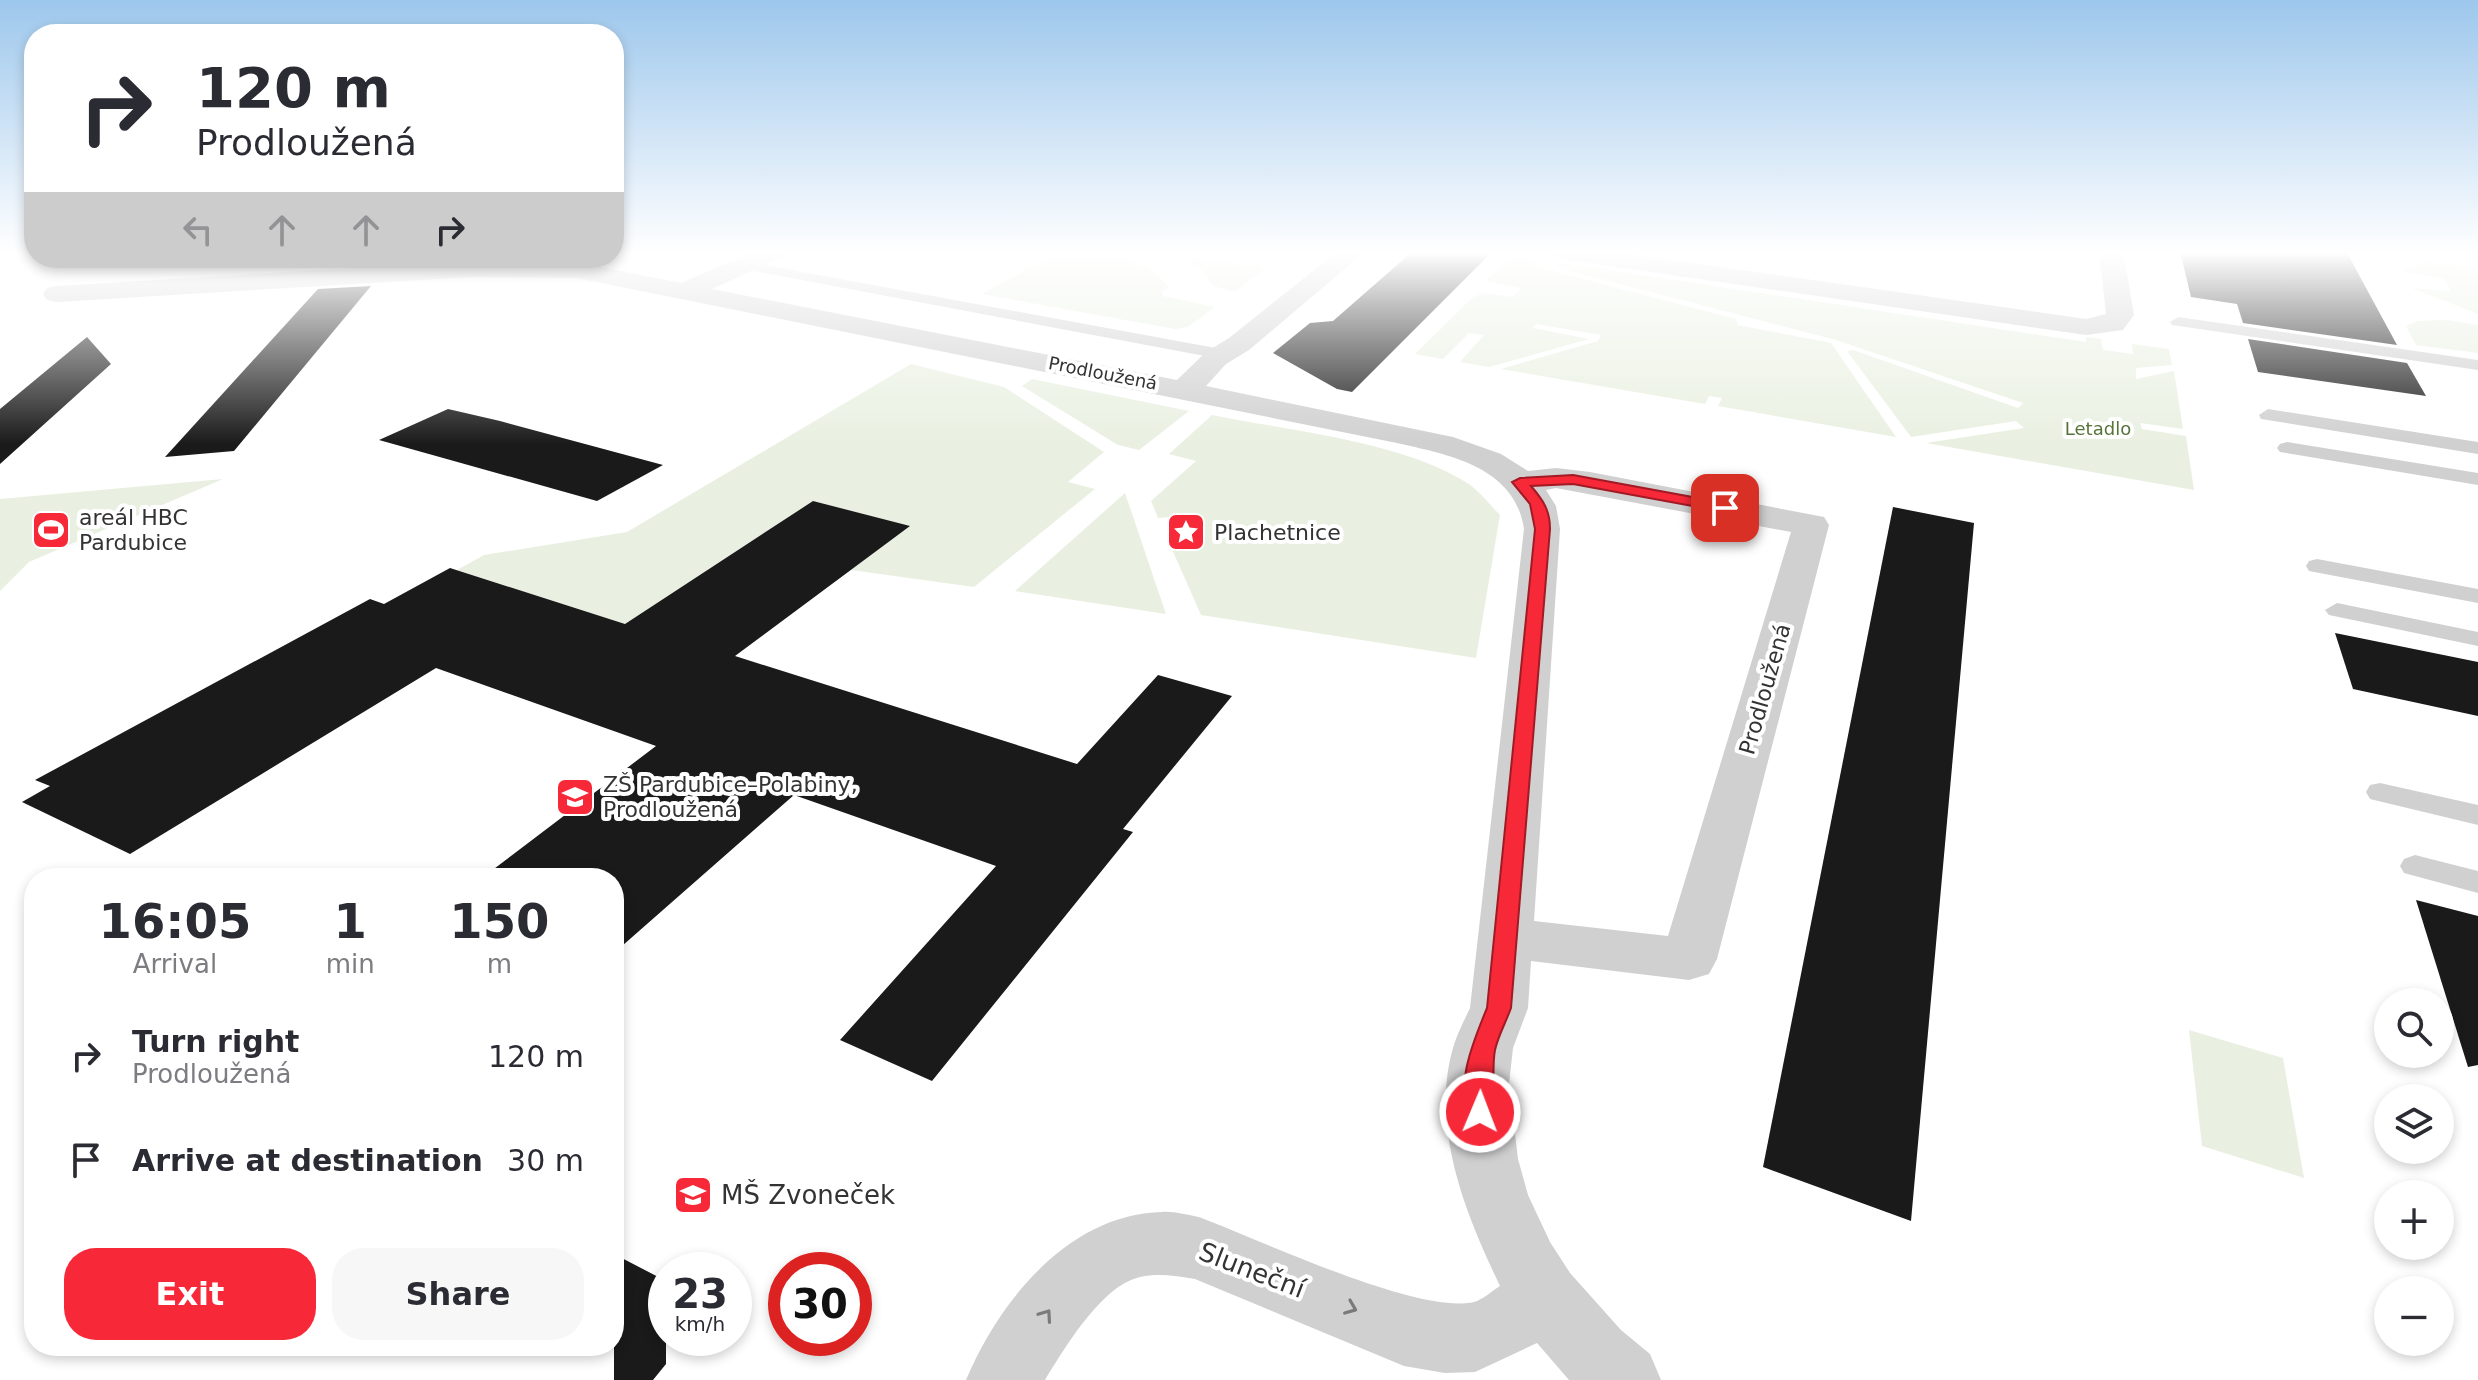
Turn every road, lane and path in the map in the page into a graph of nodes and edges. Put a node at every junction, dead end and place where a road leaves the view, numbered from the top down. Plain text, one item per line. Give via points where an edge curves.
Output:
1 (815, 315) edge
2 (1014, 315) edge
3 (1274, 315) edge
4 (1996, 315) edge
5 (2120, 315) edge
6 (2178, 322) dead end
7 (1221, 354) junction
8 (2478, 365) edge
9 (1186, 389) junction
10 (2268, 415) dead end
11 (2381, 433) junction
12 (2287, 448) dead end
13 (2478, 448) edge
14 (2396, 466) junction
15 (2478, 479) edge
16 (1520, 482) junction
17 (2317, 566) dead end
18 (2449, 591) junction
19 (2478, 596) edge
20 (2337, 610) dead end
21 (2473, 638) edge
22 (2380, 792) dead end
23 (2478, 815) edge
24 (2415, 866) dead end
25 (2478, 882) edge
26 (1506, 938) junction
27 (1544, 1296) junction
28 (1003, 1380) edge
29 (1624, 1380) edge

1 - 9 street, Prodloužená
2 - 7 lane
3 - 7 street
4 - 5 street via 2102,326
6 - 8 lane
7 - 9 street
9 - 16 street, Prodloužená via 1447,446 1482,457
10 - 11 lane
11 - 13 lane
11 - 14 lane
12 - 14 lane
14 - 15 lane
16 - 26 street, Prodloužená via 1543,516
16 - 26 street, Prodloužená via 1556,478 1600,483 1811,525 1689,959
17 - 18 lane
18 - 19 lane
18 - 21 lane
20 - 21 lane
22 - 23 lane
24 - 25 lane
26 - 27 street, Prodloužená via 1499,1008 1483,1048 1478,1089 1481,1135 1489,1184
28 -> 27 street, Sluneční via 1057,1298 1081,1275 1124,1248 1149,1241 1199,1248 1404,1331 1445,1338 1475,1337 1500,1327
27 - 29 street, Prodloužená via 1576,1336

